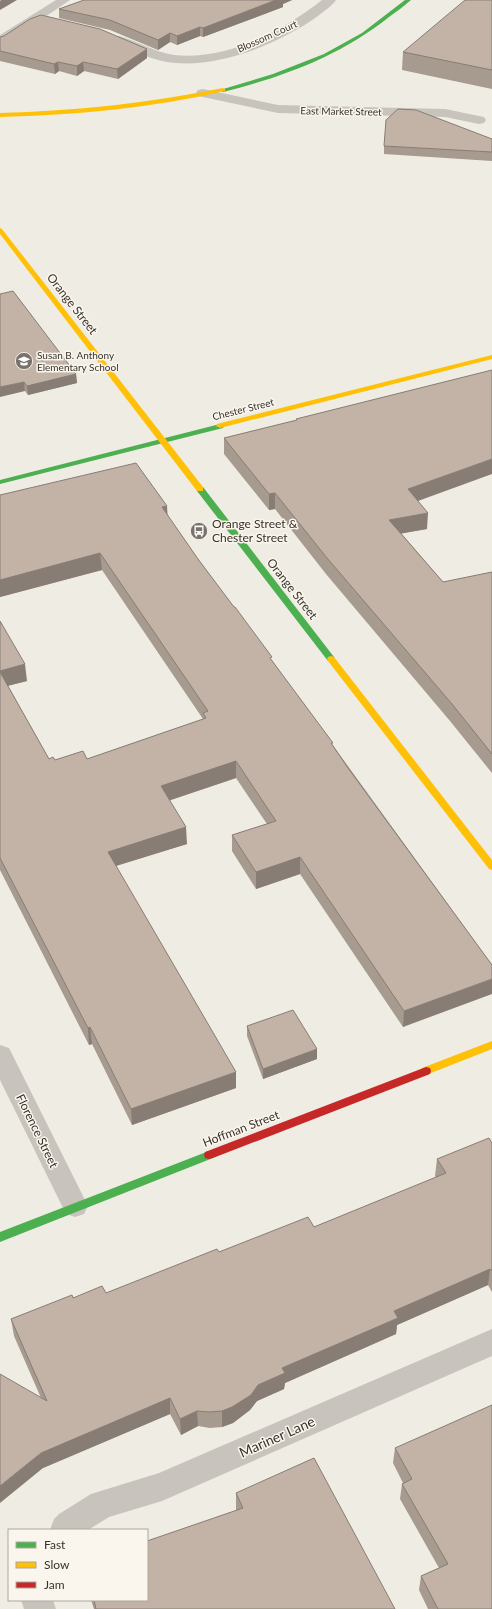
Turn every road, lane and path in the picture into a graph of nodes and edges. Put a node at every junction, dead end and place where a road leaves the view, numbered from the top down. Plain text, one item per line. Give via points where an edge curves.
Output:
1 (64, 0) edge
2 (330, 0) edge
3 (408, 0) edge
4 (37, 18) junction
5 (53, 21) edge
6 (105, 34) edge
7 (0, 41) edge
8 (203, 93) junction
9 (0, 115) edge
10 (479, 120) dead end
11 (0, 230) edge
12 (492, 357) edge
13 (162, 441) junction
14 (0, 482) edge
15 (492, 867) edge
16 (492, 1045) edge
17 (0, 1055) edge
18 (75, 1206) junction
19 (0, 1237) edge
20 (492, 1342) edge
21 (66, 1529) edge

1 - 4 street
2 - 6 street, Blossom Court via 299,22 245,48 214,56 184,60 155,55
3 - 8 street, East Market Street via 363,34 332,51 275,74
4 - 5 street
4 - 7 street
8 - 9 street, East Market Street via 150,104 104,109
8 - 10 street, East Market Street via 284,110 445,113
11 - 13 street, Orange Street
12 - 13 street, Chester Street
13 - 14 street, Chester Street
13 - 15 street, Orange Street
16 - 18 street, Hoffman Street
17 - 18 street, Florence Street
18 - 19 street, Hoffman Street
20 - 21 street, Mariner Lane via 162,1488 102,1504

